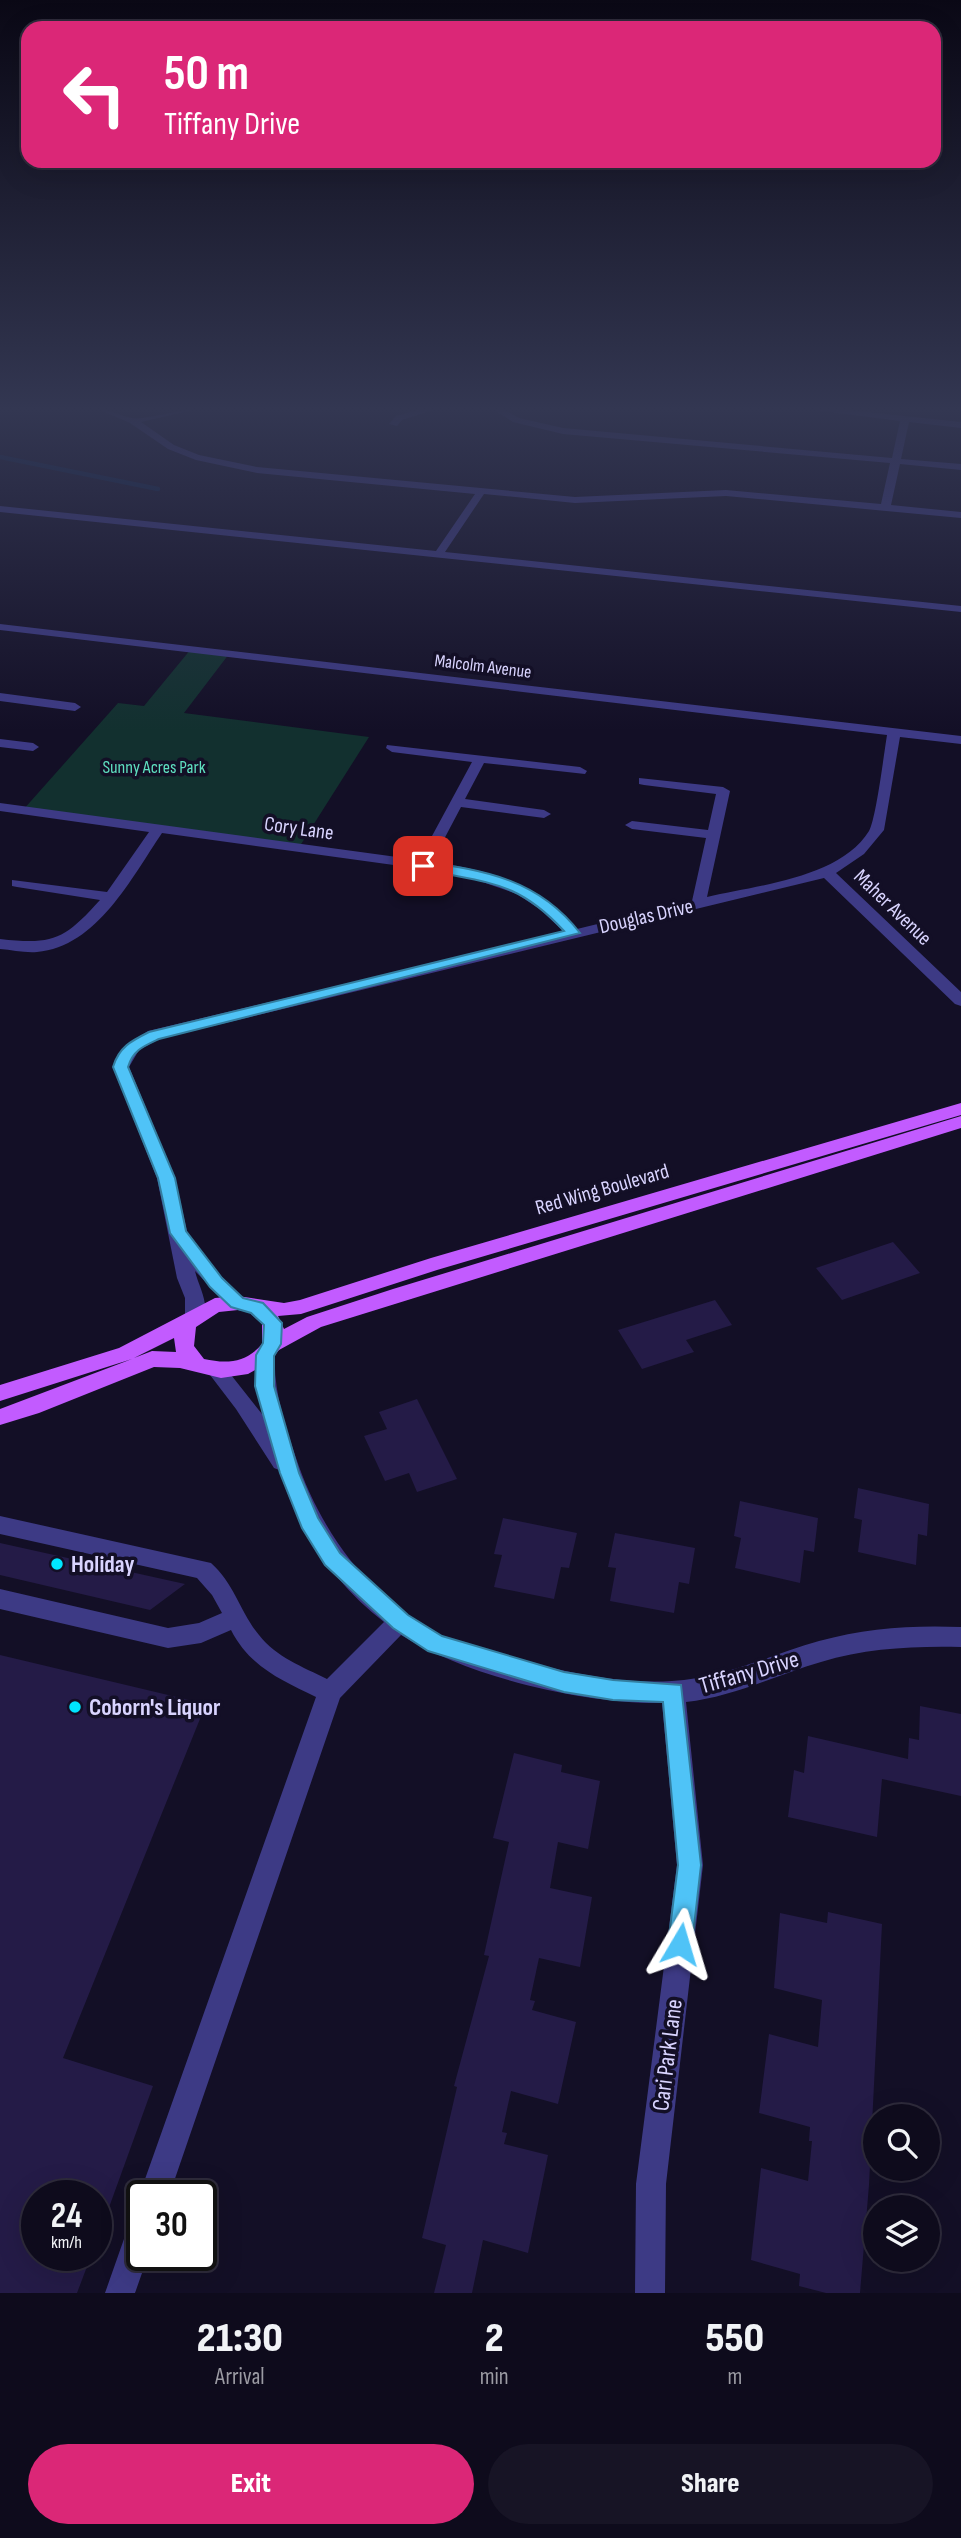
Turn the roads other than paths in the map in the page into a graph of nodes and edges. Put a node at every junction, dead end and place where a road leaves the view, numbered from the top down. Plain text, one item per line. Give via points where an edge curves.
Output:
1 (78, 517) edge
2 (464, 517) edge
3 (439, 554) junction
4 (961, 609) edge
5 (0, 627) edge
6 (0, 698) edge
7 (75, 707) dead end
8 (894, 732) junction
9 (961, 740) edge
10 (0, 743) edge
11 (33, 747) dead end
12 (392, 747) dead end
13 (480, 758) junction
14 (580, 771) dead end
15 (644, 781) dead end
16 (456, 802) junction
17 (0, 807) edge
18 (544, 814) dead end
19 (632, 825) dead end
20 (158, 829) junction
21 (714, 835) junction
22 (423, 866) junction
23 (827, 873) junction
24 (17, 883) dead end
25 (109, 897) junction
26 (699, 903) junction
27 (573, 933) junction
28 (0, 944) edge
29 (961, 1001) edge
30 (961, 1109) edge
31 (961, 1122) edge
32 (178, 1233) junction
33 (247, 1305) junction
34 (192, 1320) junction
35 (269, 1349) junction
36 (208, 1369) junction
37 (0, 1393) edge
38 (0, 1417) edge
39 (290, 1473) junction
40 (0, 1525) edge
41 (0, 1599) edge
42 (236, 1617) junction
43 (400, 1621) junction
44 (961, 1637) edge
45 (330, 1692) junction
46 (673, 1692) junction
47 (160, 2180) edge
48 (128, 2271) edge
49 (120, 2293) edge
50 (650, 2293) edge

1 - 3 street
2 - 3 street
3 - 4 street
5 - 8 street, Malcolm Avenue
6 - 7 street
8 - 9 street, Malcolm Avenue
8 - 23 street, Douglas Drive via 877,830 859,851
10 - 11 street
12 - 13 street
13 - 14 street
13 - 16 street
15 - 21 street via 723,791
16 - 18 street
16 - 22 street
17 - 20 street, Cory Lane
19 - 21 street
20 - 22 street, Cory Lane
20 - 25 street
21 - 26 street
22 - 27 street, Cory Lane via 506,882 545,903
23 - 26 street, Douglas Drive
23 - 29 street, Maher Avenue
24 - 25 street
25 - 28 street via 62,941 42,948
26 - 27 street, Douglas Drive
27 - 32 street, Douglas Drive via 154,1035 135,1045 124,1054 121,1067 166,1178
30 - 33 main road, Red Wing Boulevard via 301,1307 285,1310
31 - 35 main road, Red Wing Boulevard via 314,1322
32 - 33 street, Douglas Drive via 210,1277
32 - 34 street, Douglas Drive via 195,1297
33 - 34 main road, Red Wing Boulevard via 215,1306
33 - 35 main road via 273,1323
34 - 36 main road via 183,1335 183,1347 188,1357
34 - 37 main road, Red Wing Boulevard via 90,1367
35 - 36 main road, Red Wing Boulevard via 249,1366
35 - 39 street via 264,1386
36 - 38 main road, Red Wing Boulevard via 165,1356 152,1359
36 - 39 street via 236,1390
39 - 43 street, Tiffany Drive via 309,1522 333,1559
40 - 42 street via 203,1570 216,1580
41 - 42 street via 168,1638 201,1633
42 - 45 street via 258,1651
43 - 45 street
43 - 46 street, Tiffany Drive via 436,1644 564,1682
44 - 46 street, Tiffany Drive via 917,1636 838,1646 766,1671
45 - 47 street
46 - 50 street, Cari Park Lane via 690,1865 652,2184
48 - 49 street

